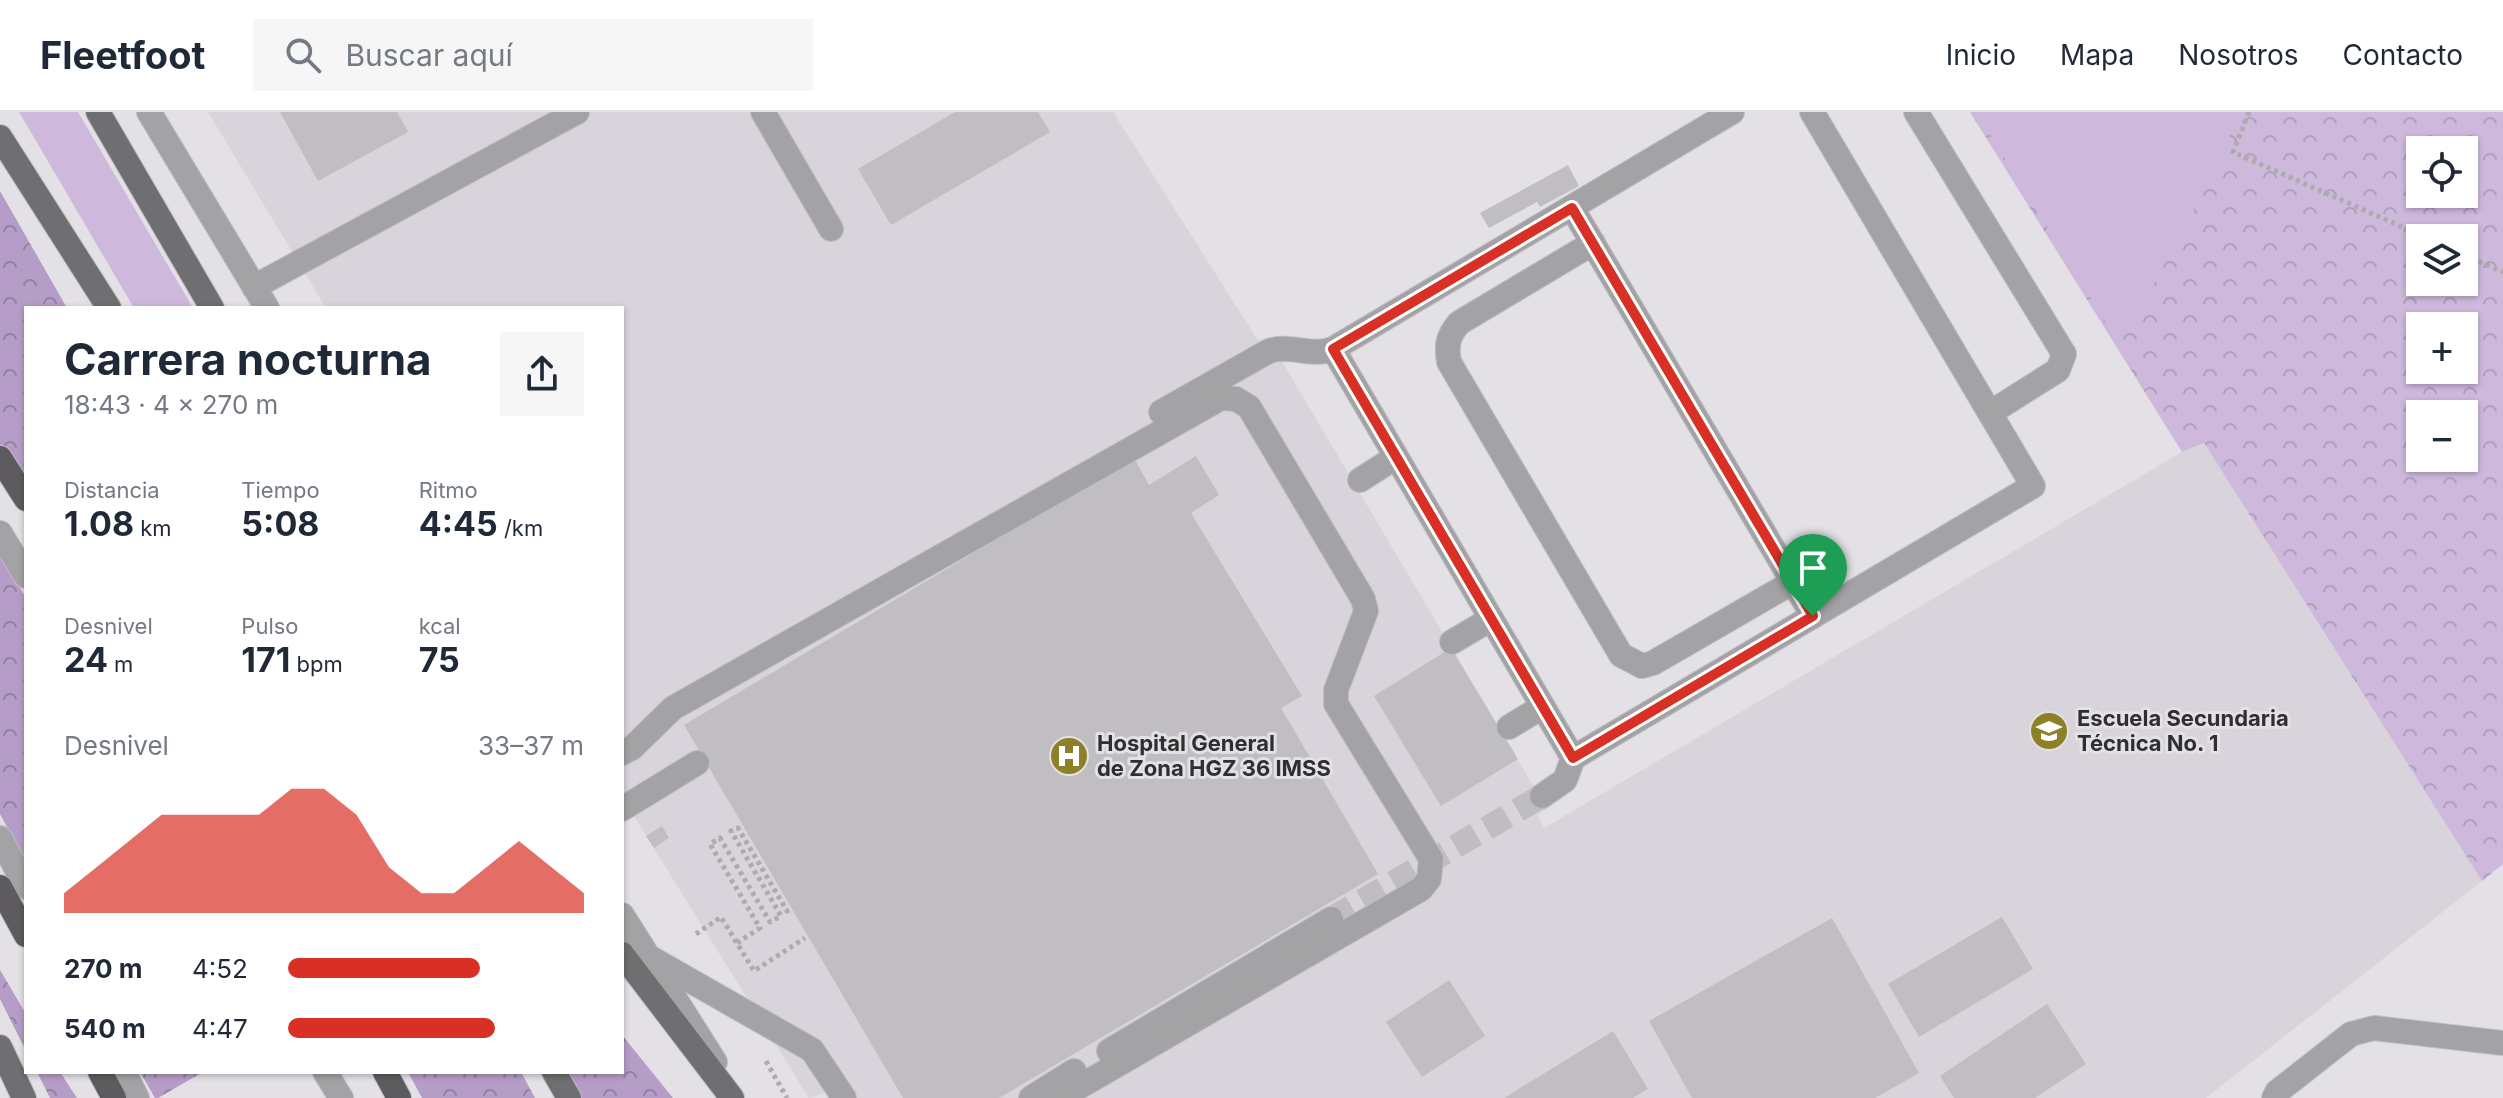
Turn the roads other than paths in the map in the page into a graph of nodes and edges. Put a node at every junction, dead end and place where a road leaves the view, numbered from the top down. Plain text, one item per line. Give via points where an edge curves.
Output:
1 (98, 112) edge
2 (149, 112) edge
3 (577, 112) edge
4 (763, 112) edge
5 (1732, 112) edge
6 (1812, 112) edge
7 (1916, 112) edge
8 (0, 137) edge
9 (1572, 208) junction
10 (831, 229) dead end
11 (1593, 243) junction
12 (254, 287) junction
13 (108, 306) edge
14 (211, 306) edge
15 (266, 306) edge
16 (1333, 349) junction
17 (1990, 413) junction
18 (1396, 457) junction
19 (0, 458) edge
20 (1360, 480) dead end
21 (24, 496) edge
22 (0, 533) edge
23 (24, 573) edge
24 (1793, 582) junction
25 (1813, 616) junction
26 (1491, 619) junction
27 (1452, 642) dead end
28 (1542, 707) junction
29 (1509, 727) dead end
30 (624, 748) edge
31 (624, 750) edge
32 (1573, 758) junction
33 (697, 763) dead end
34 (1542, 796) tunnel mouth
35 (624, 808) edge
36 (0, 838) edge
37 (24, 883) edge
38 (0, 887) edge
39 (624, 918) edge
40 (1331, 919) tunnel mouth
41 (24, 931) edge
42 (624, 957) edge
43 (649, 957) junction
44 (2503, 1043) edge
45 (0, 1047) edge
46 (101, 1074) edge
47 (125, 1074) edge
48 (326, 1074) edge
49 (386, 1074) edge
50 (555, 1074) edge
51 (24, 1098) edge
52 (114, 1098) edge
53 (137, 1098) edge
54 (341, 1098) edge
55 (399, 1098) edge
56 (569, 1098) edge
57 (735, 1098) edge
58 (844, 1098) edge
59 (1031, 1098) edge
60 (1060, 1098) edge
61 (2274, 1098) edge

1 - 14 main road
2 - 12 street
3 - 12 street
4 - 10 street
5 - 9 street
6 - 17 street
7 - 17 street via 2064,354 2058,370
8 - 13 main road
9 - 11 street
9 - 16 street
11 - 24 street
11 - 24 street via 1459,323 1446,348 1449,362 1621,655 1642,666 1653,663
12 - 15 street
16 - 18 street
16 - 30 street via 1269,351 670,694
17 - 25 street via 2033,486
18 - 20 street
18 - 26 street
19 - 21 highway
22 - 23 street
24 - 25 street
25 - 32 street
26 - 27 street
26 - 28 street
28 - 29 street
28 - 32 street
31 - 60 street via 673,708 1221,398 1249,407 1363,599 1366,611 1336,690 1336,704 1431,859 1432,869 1421,889
32 - 34 street via 1565,780
33 - 35 street
36 - 37 street
38 - 41 highway
39 - 43 street
40 - 59 street
42 - 57 main road
43 - 57 street
43 - 58 street via 812,1050
44 - 61 street via 2374,1028 2351,1034
45 - 51 main road
46 - 52 highway
47 - 53 street
48 - 54 street
49 - 55 highway
50 - 56 main road

